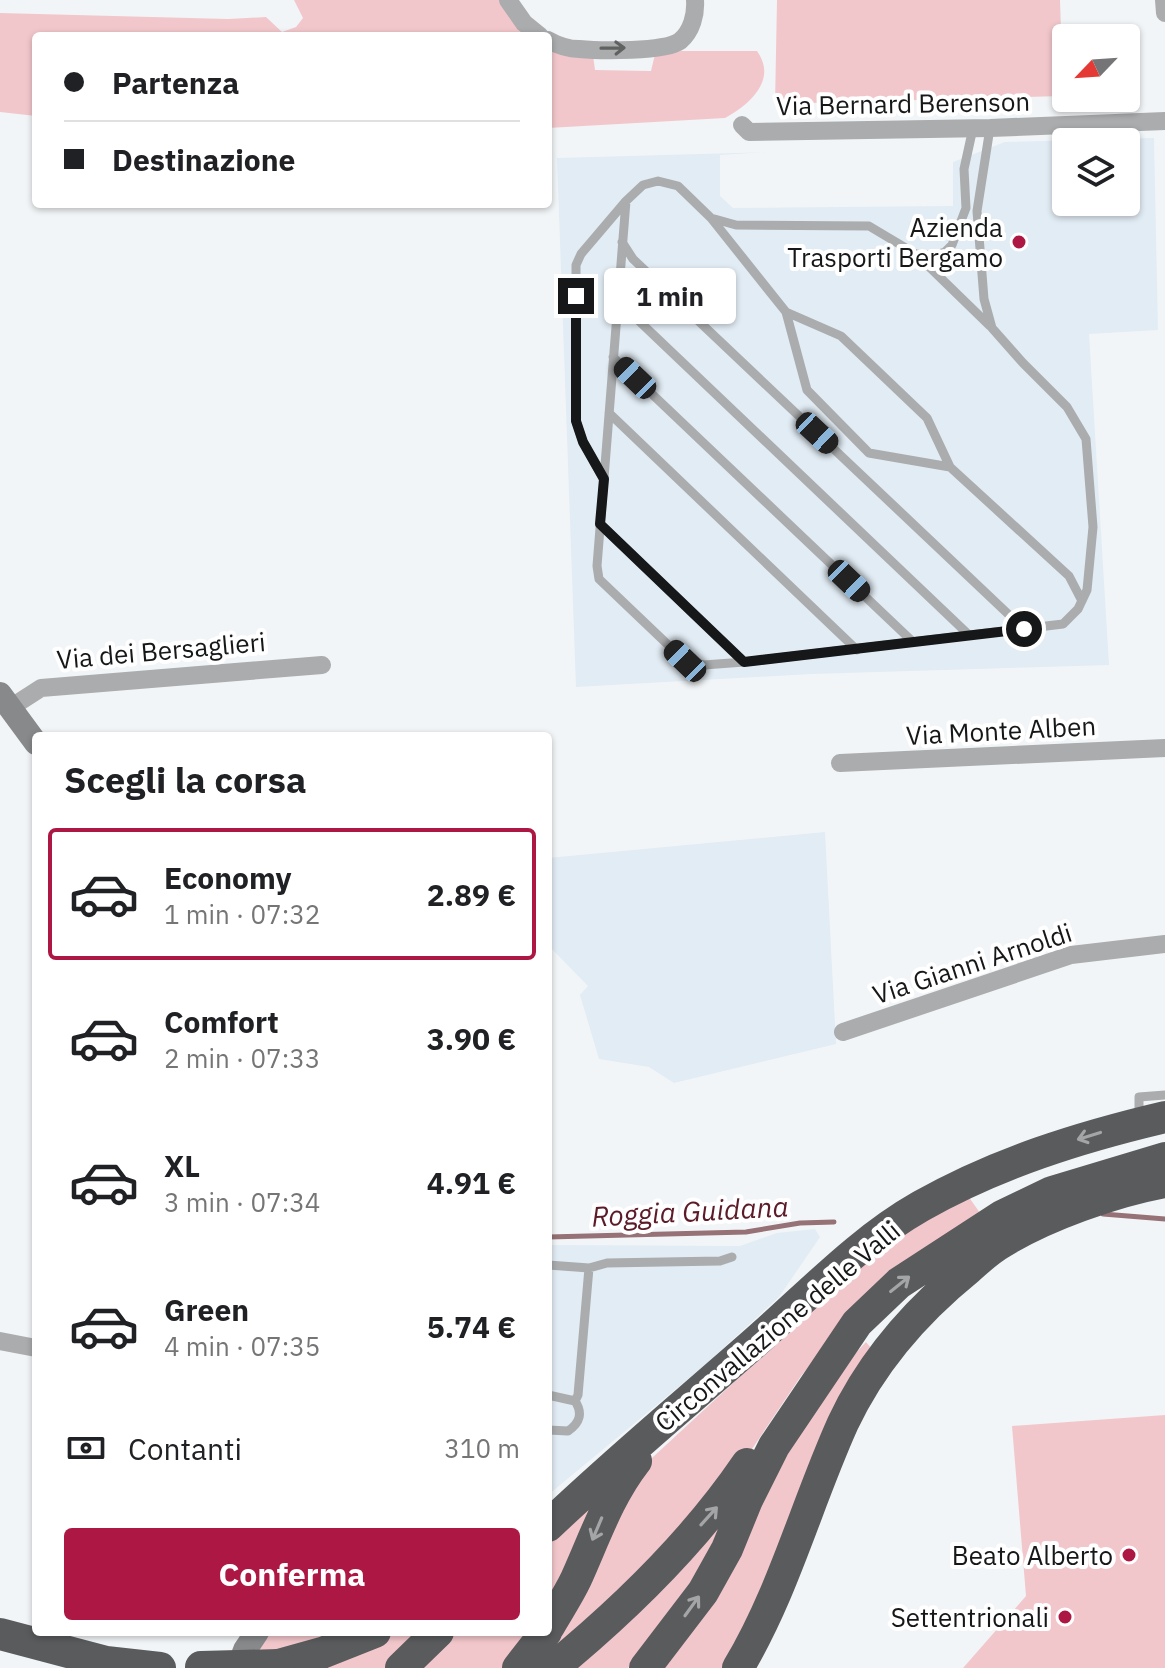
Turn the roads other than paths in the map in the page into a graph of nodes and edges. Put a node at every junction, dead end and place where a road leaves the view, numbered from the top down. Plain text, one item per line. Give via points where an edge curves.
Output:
1 (508, 0) edge
2 (695, 0) edge
3 (1164, 0) edge
4 (1165, 13) edge
5 (535, 32) edge
6 (552, 41) edge
7 (1165, 121) edge
8 (742, 125) dead end
9 (981, 128) junction
10 (626, 201) junction
11 (711, 218) junction
12 (622, 242) junction
13 (916, 254) junction
14 (618, 301) junction
15 (786, 312) junction
16 (992, 328) junction
17 (613, 357) junction
18 (609, 413) junction
19 (950, 467) junction
20 (604, 479) junction
21 (600, 524) junction
22 (1082, 601) junction
23 (1024, 629) junction
24 (969, 635) junction
25 (913, 642) junction
26 (857, 650) junction
27 (744, 662) junction
28 (322, 665) dead end
29 (5, 701) edge
30 (32, 738) edge
31 (1165, 748) edge
32 (840, 763) dead end
33 (1165, 944) edge
34 (843, 1032) dead end
35 (1165, 1095) edge
36 (1152, 1120) edge
37 (1165, 1158) edge
38 (1165, 1182) edge
39 (1070, 1212) junction
40 (732, 1257) dead end
41 (552, 1265) edge
42 (589, 1268) junction
43 (857, 1323) junction
44 (0, 1341) edge
45 (32, 1347) edge
46 (552, 1396) edge
47 (575, 1401) junction
48 (670, 1417) junction
49 (552, 1431) edge
50 (603, 1473) junction
51 (552, 1512) edge
52 (552, 1522) edge
53 (552, 1621) edge
54 (0, 1634) edge
55 (238, 1636) edge
56 (254, 1636) edge
57 (365, 1636) edge
58 (434, 1636) edge
59 (542, 1636) edge
60 (201, 1667) edge
61 (160, 1668) edge
62 (179, 1668) edge
63 (228, 1668) edge
64 (238, 1668) edge
65 (401, 1668) edge
66 (518, 1668) edge
67 (553, 1668) edge
68 (645, 1668) edge
69 (738, 1668) edge
70 (764, 1668) edge

1 - 5 street
6 -> 2 street via 577,49 665,47 690,29
3 - 4 street
7 - 9 street, Via Bernard Berenson
8 - 9 street, Via Bernard Berenson via 749,132
9 - 13 lane via 964,169 966,208 952,245 936,255
9 - 16 lane via 977,211 984,299
10 - 11 lane via 643,185 658,181 678,186
10 - 12 lane
10 - 20 lane via 576,265 576,421
11 - 13 lane via 736,225 869,226
11 - 15 lane
12 - 14 lane
12 - 23 lane via 633,259
13 - 16 lane
14 - 17 lane
14 - 24 lane
15 - 19 lane via 841,336 874,366 927,418
15 - 19 lane via 807,390 869,453
16 - 22 lane via 1067,407 1086,439 1093,527
17 - 18 lane
17 - 25 lane
18 - 20 lane
18 - 26 lane
19 - 22 lane via 1069,576
20 - 21 lane
21 - 27 lane
21 - 27 lane via 599,579 685,661
22 - 23 lane via 1063,624
23 - 24 lane
24 - 25 lane
25 - 26 lane
26 - 27 lane
28 - 29 street, Via dei Bersaglieri via 41,688
29 - 30 street, Via dei Bersaglieri
31 - 32 street, Via Monte Alben
33 - 34 street, Via Gianni Arnoldi via 1071,955
35 - 36 lane via 1139,1097
36 -> 48 highway, Circonvallazione delle Valli via 1047,1149 919,1207 846,1260
43 -> 37 highway, Circonvallazione delle Valli via 899,1283 1002,1216 1052,1192
38 - 39 highway
39 - 69 highway via 998,1244 906,1325 873,1369 844,1422 762,1629
39 - 70 highway via 1002,1250 944,1297 901,1345 852,1426
40 - 42 lane
41 - 42 lane
42 - 47 lane
67 -> 43 highway via 602,1628 703,1522 805,1377
68 -> 43 highway, Circonvallazione delle Valli via 703,1592 774,1446
44 - 45 street
46 - 47 lane
47 - 49 lane via 580,1413 574,1427
48 - 50 highway, Circonvallazione delle Valli
48 -> 53 highway via 618,1485
50 - 51 highway
50 - 52 highway, Circonvallazione delle Valli
54 - 61 highway via 106,1662
55 - 63 street
56 - 64 street
57 - 60 highway, bridge via 279,1665
58 - 65 highway
59 - 66 highway
60 - 62 highway

